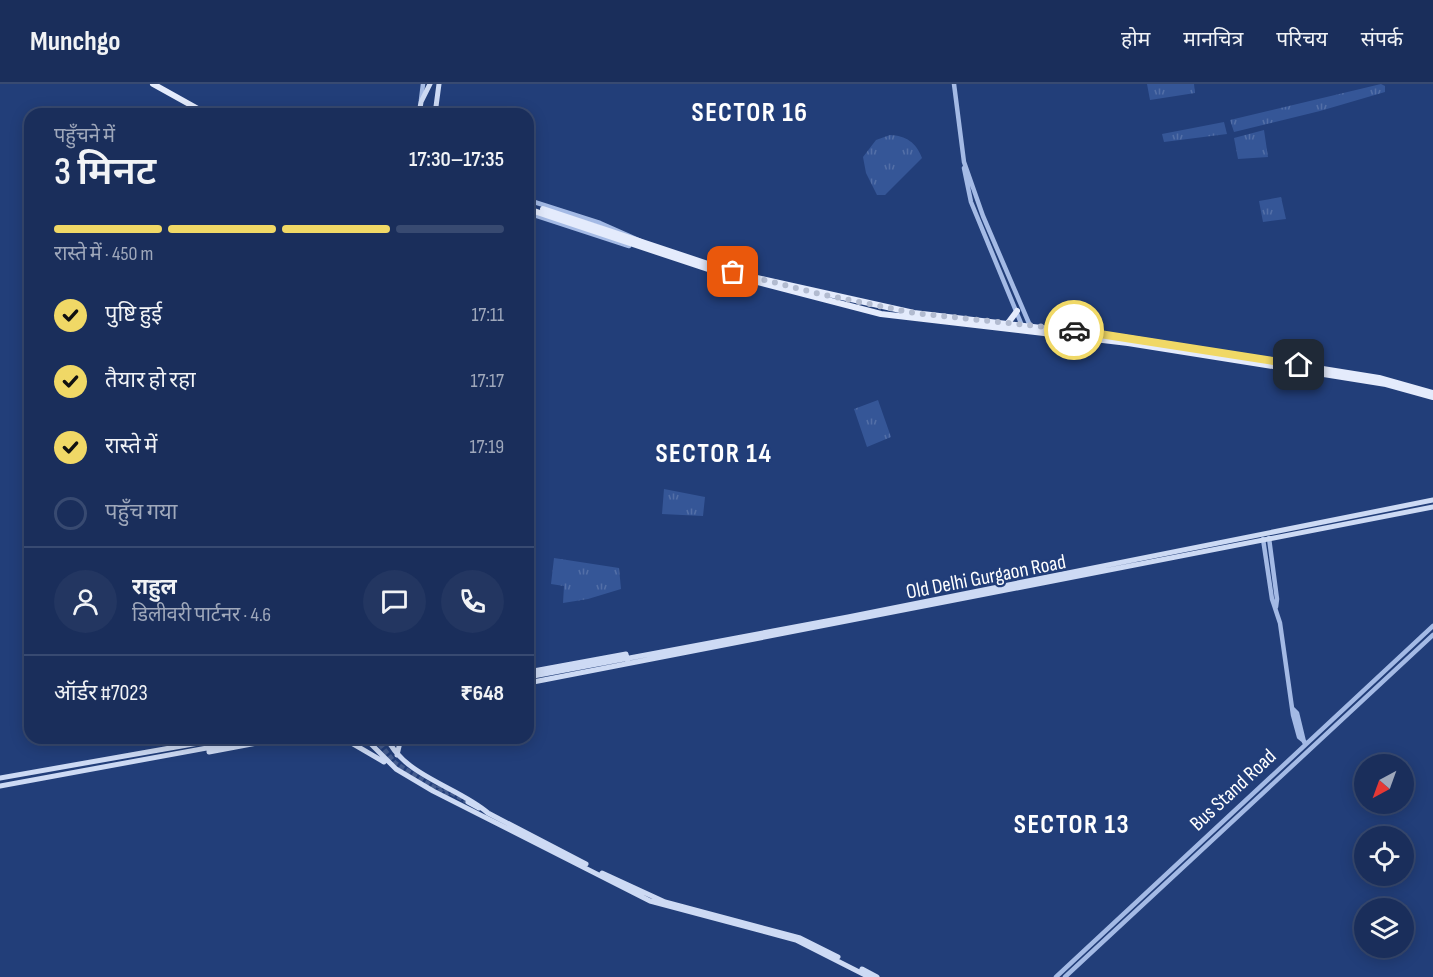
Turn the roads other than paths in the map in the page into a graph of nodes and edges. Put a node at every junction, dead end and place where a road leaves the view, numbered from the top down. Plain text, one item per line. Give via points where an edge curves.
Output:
1 (146, 84) edge
2 (153, 84) edge
3 (423, 84) edge
4 (429, 84) edge
5 (440, 84) edge
6 (954, 84) edge
7 (421, 102) junction
8 (188, 108) edge
9 (196, 108) edge
10 (420, 108) edge
11 (436, 108) edge
12 (964, 162) junction
13 (534, 202) edge
14 (534, 211) edge
15 (534, 211) edge
16 (644, 245) junction
17 (733, 274) junction
18 (1017, 311) junction
19 (1008, 323) junction
20 (1023, 327) junction
21 (1031, 328) junction
22 (1299, 367) junction
23 (1433, 393) edge
24 (1433, 398) edge
25 (1433, 500) edge
26 (1433, 507) edge
27 (1403, 510) junction
28 (1266, 539) junction
29 (1433, 626) edge
30 (1433, 635) edge
31 (627, 659) junction
32 (534, 676) edge
33 (534, 676) edge
34 (534, 677) edge
35 (544, 680) junction
36 (534, 683) edge
37 (1304, 743) junction
38 (188, 744) edge
39 (206, 744) edge
40 (218, 744) edge
41 (251, 744) edge
42 (353, 744) edge
43 (371, 744) edge
44 (391, 744) edge
45 (400, 744) edge
46 (183, 746) junction
47 (196, 747) junction
48 (190, 752) junction
49 (397, 755) junction
50 (396, 769) junction
51 (0, 778) edge
52 (0, 786) edge
53 (467, 804) tunnel mouth
54 (487, 814) junction
55 (1205, 843) junction
56 (869, 977) edge
57 (877, 977) edge
58 (1056, 977) edge
59 (1065, 977) edge

1 - 8 main road
2 - 9 main road
3 - 7 street
4 - 7 main road
5 - 11 main road
6 - 12 street
7 - 10 main road
12 - 18 street via 971,202
12 - 21 street
13 - 16 street via 639,238
14 - 16 street via 630,246
15 - 16 main road
16 - 17 main road
17 - 19 main road via 914,313
17 - 20 main road via 881,314
18 - 19 main road
18 - 20 street
19 - 20 main road
20 - 21 main road
21 - 22 main road
22 - 23 main road via 1379,378
22 - 24 main road via 1386,384
25 - 27 main road, Old Delhi Gurgaon Road
26 - 27 main road, Old Delhi Gurgaon Road
27 - 28 main road, Old Delhi Gurgaon Road
27 - 31 main road, Old Delhi Gurgaon Road
28 - 31 main road, Old Delhi Gurgaon Road
28 - 37 street via 1293,709
29 - 37 street, Bus Stand Road
30 - 55 street, Bus Stand Road
31 - 32 main road, Old Delhi Gurgaon Road
31 - 33 main road
31 - 35 main road, Old Delhi Gurgaon Road
34 - 35 main road
35 - 36 main road
37 - 55 street, Bus Stand Road
38 - 46 main road
39 - 47 main road
40 - 47 main road
41 - 48 main road via 198,754
42 - 50 main road
43 - 50 main road
44 - 49 main road
45 - 49 main road
46 - 47 main road
46 - 51 main road
47 - 48 main road
48 - 52 main road
49 - 54 main road via 474,801
50 - 54 main road via 442,796
53 - 54 main road
54 - 56 main road via 650,902 796,940
54 - 57 main road via 651,897 809,940
55 - 58 street, Bus Stand Road
55 - 59 street, Bus Stand Road

